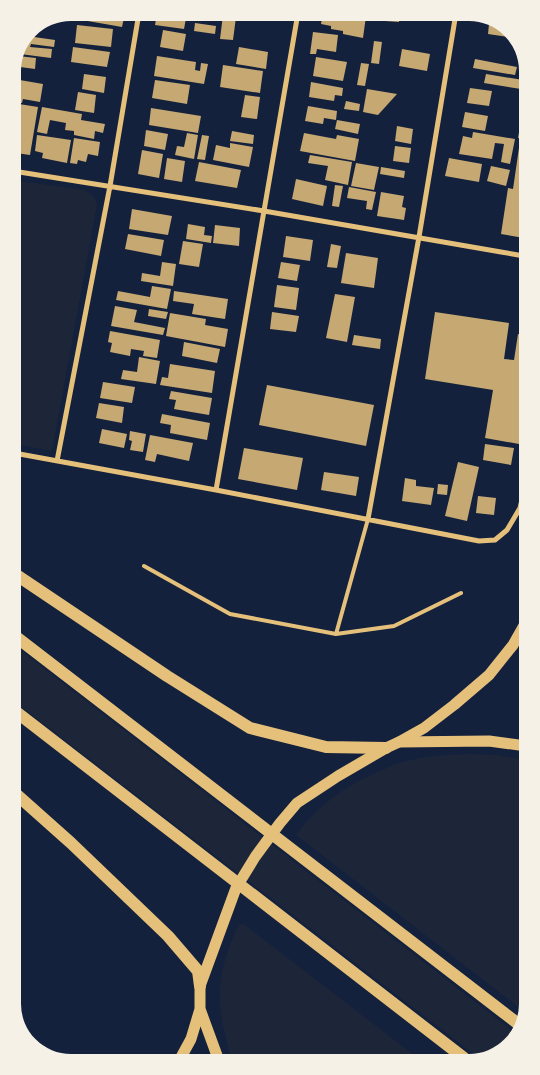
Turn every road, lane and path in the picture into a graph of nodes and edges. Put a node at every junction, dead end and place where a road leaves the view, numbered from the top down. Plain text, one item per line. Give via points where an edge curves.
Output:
1 (138, 21) edge
2 (297, 21) edge
3 (455, 21) edge
4 (21, 172) edge
5 (110, 186) junction
6 (264, 211) junction
7 (419, 237) junction
8 (519, 255) edge
9 (21, 454) edge
10 (57, 461) junction
11 (216, 490) junction
12 (519, 510) edge
13 (368, 519) junction
14 (144, 566) dead end
15 (21, 578) edge
16 (461, 593) dead end
17 (336, 634) junction
18 (519, 634) edge
19 (21, 641) edge
20 (21, 715) edge
21 (400, 742) junction
22 (519, 745) edge
23 (386, 748) junction
24 (21, 798) edge
25 (200, 986) junction
26 (200, 1009) junction
27 (515, 1022) edge
28 (183, 1054) edge
29 (217, 1054) edge
30 (459, 1054) edge

1 - 5 street
2 - 6 street
3 - 7 street
4 - 5 street
5 - 6 street
5 - 10 street
6 - 7 street
6 - 11 street
7 - 8 street
7 - 13 street
9 - 10 street
10 - 11 street
11 - 13 street
12 - 13 street via 507,530 495,540 479,541
13 - 17 lane
14 - 17 lane via 230,614
15 - 23 highway via 250,728 326,747
16 - 17 lane via 394,626
18 - 21 main road via 489,675 424,728
19 - 27 highway
20 - 30 highway
21 - 22 main road via 489,740
21 - 23 main road
23 - 25 main road via 298,804 280,823 236,888
24 - 25 highway via 168,936 198,971
25 - 26 main road
26 - 28 main road
26 - 29 main road

